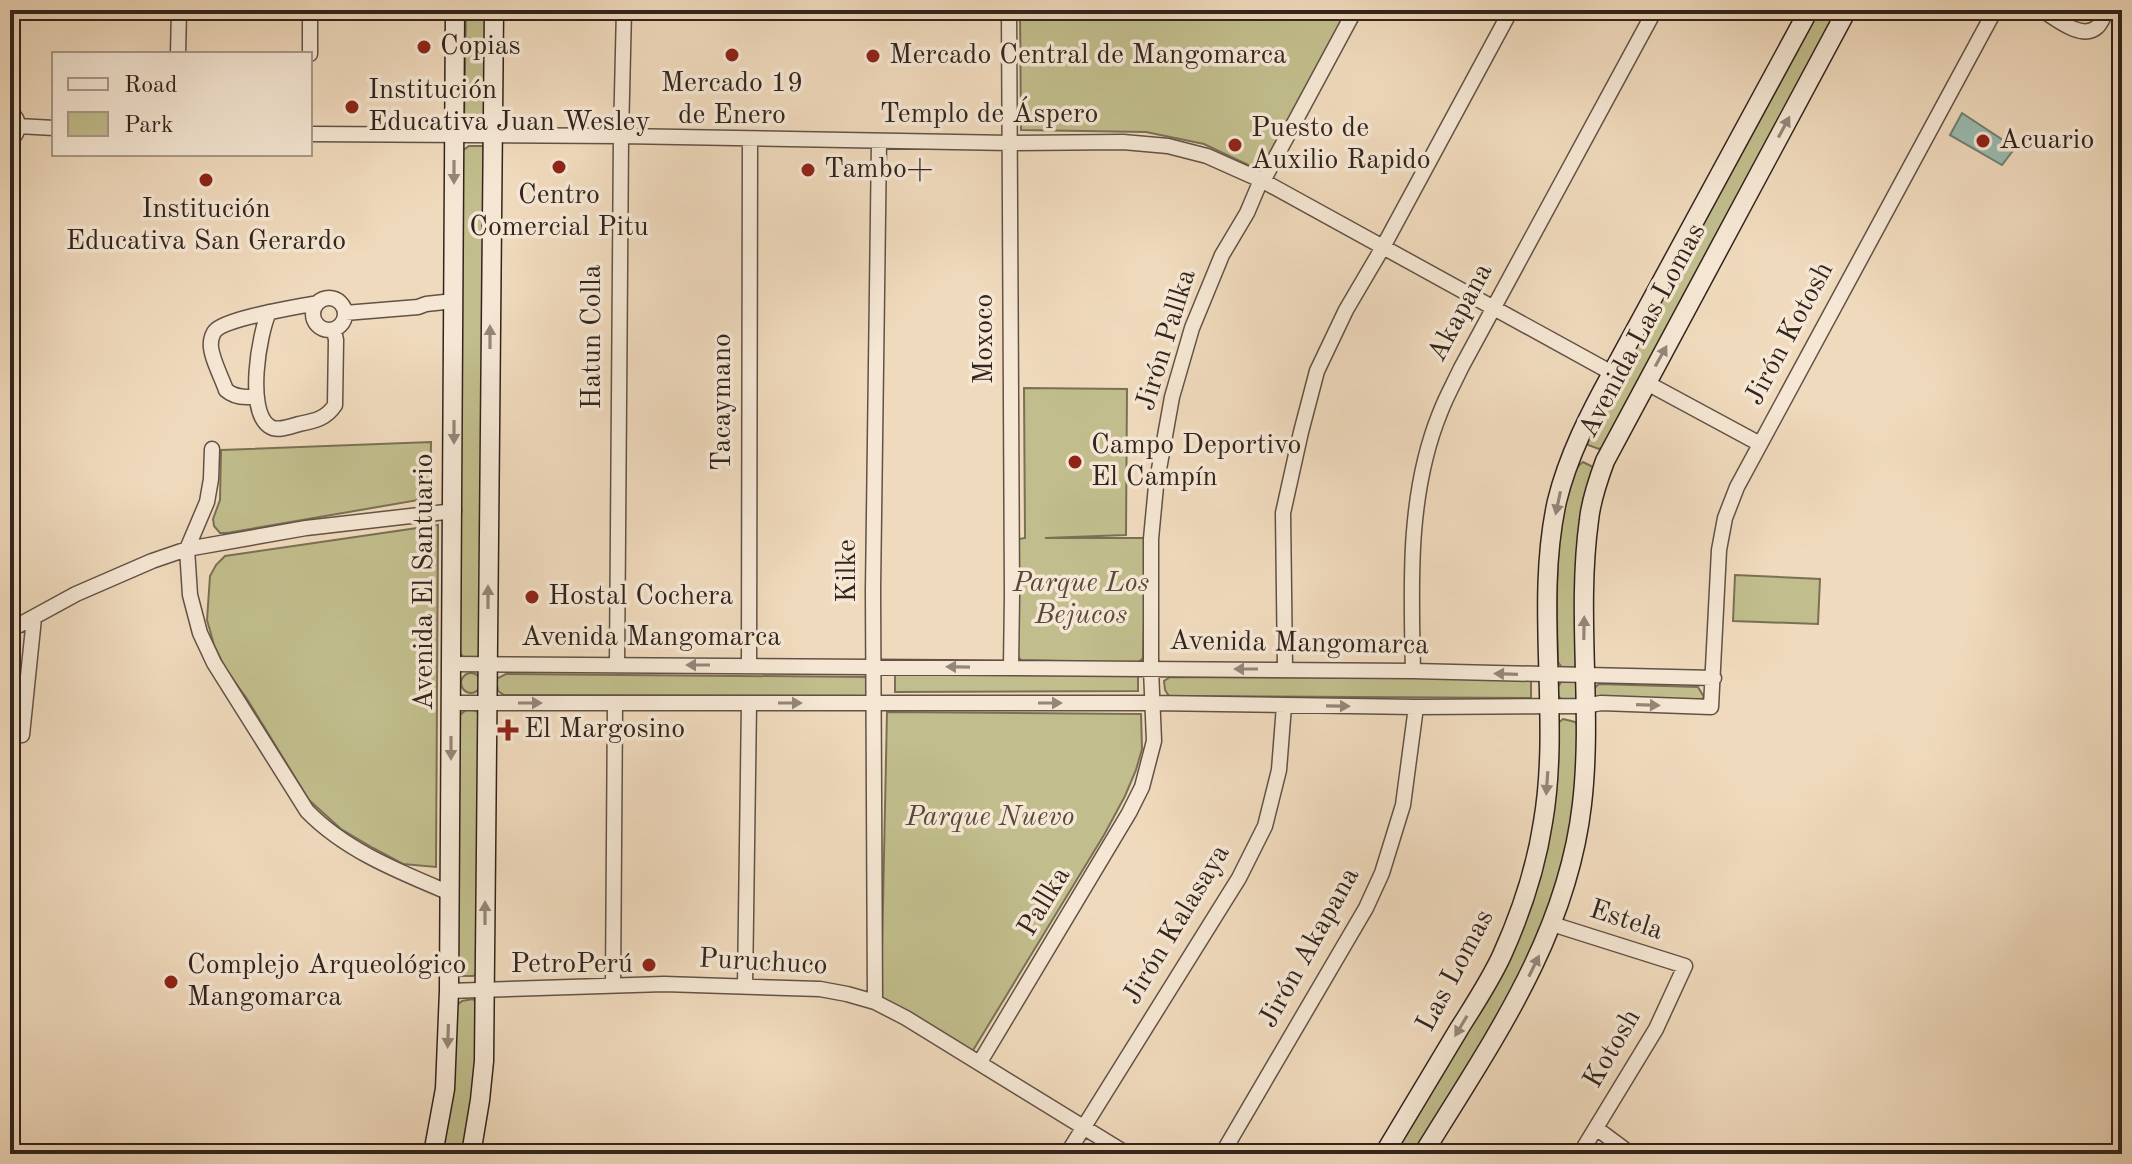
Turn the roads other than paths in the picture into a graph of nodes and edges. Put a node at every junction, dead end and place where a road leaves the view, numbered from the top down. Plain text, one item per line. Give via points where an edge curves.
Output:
1 (179, 10) edge
2 (310, 10) edge
3 (455, 10) edge
4 (494, 10) edge
5 (624, 10) edge
6 (1009, 10) edge
7 (1355, 10) edge
8 (1511, 10) edge
9 (1655, 10) edge
10 (1809, 10) edge
11 (1847, 10) edge
12 (1995, 10) edge
13 (2042, 10) edge
14 (2107, 10) edge
15 (178, 52) edge
16 (310, 52) edge
17 (10, 112) edge
18 (18, 126) junction
19 (52, 128) edge
20 (312, 134) edge
21 (492, 135) junction
22 (454, 136) junction
23 (621, 136) junction
24 (750, 139) junction
25 (10, 141) edge
26 (879, 141) junction
27 (1010, 143) junction
28 (1262, 180) junction
29 (1383, 247) junction
30 (454, 301) junction
31 (317, 303) junction
32 (1493, 308) junction
33 (345, 311) junction
34 (269, 312) junction
35 (334, 330) junction
36 (1612, 373) junction
37 (1647, 383) junction
38 (256, 396) junction
39 (1760, 444) junction
40 (212, 449) dead end
41 (1575, 450) junction
42 (1605, 461) junction
43 (454, 511) junction
44 (187, 549) junction
45 (34, 618) junction
46 (10, 630) edge
47 (452, 664) junction
48 (487, 664) junction
49 (617, 665) junction
50 (749, 665) junction
51 (875, 666) junction
52 (1011, 667) junction
53 (1151, 669) junction
54 (1285, 670) junction
55 (1413, 671) junction
56 (1547, 674) junction
57 (1584, 675) junction
58 (1714, 678) junction
59 (452, 703) junction
60 (486, 703) junction
61 (615, 703) junction
62 (749, 703) junction
63 (874, 703) junction
64 (1153, 703) junction
65 (1284, 706) junction
66 (1548, 706) junction
67 (1585, 706) junction
68 (1416, 707) junction
69 (22, 735) dead end
70 (450, 893) junction
71 (1552, 924) junction
72 (1685, 966) joint
73 (613, 986) junction
74 (745, 987) junction
75 (449, 991) junction
76 (484, 991) junction
77 (875, 1002) junction
78 (980, 1062) junction
79 (1083, 1127) junction
80 (1596, 1128) junction
81 (433, 1154) edge
82 (471, 1154) edge
83 (1067, 1154) edge
84 (1127, 1154) edge
85 (1222, 1154) edge
86 (1384, 1154) edge
87 (1423, 1154) edge
88 (1580, 1154) edge
89 (1631, 1154) edge

1 - 15 street
2 - 16 street
3 - 22 street, Avenida El Santuario
4 - 21 street
5 - 23 street, Hatun Colla
6 - 27 street, Moxoco
7 - 28 street
8 - 29 street
9 - 32 street, Akapana
10 - 36 street, Avenida Las Lomas
37 -> 11 street, Avenida Las Lomas
12 - 39 street, Jirón Kotosh
13 - 14 street via 2088,32 2098,27
17 - 18 street
18 - 19 street
18 - 25 street
20 - 22 street, Templo de Áspero
21 - 22 street, Templo de Áspero
21 - 23 street, Templo de Áspero
48 -> 21 street
22 -> 30 street, Avenida El Santuario
23 - 24 street, Templo de Áspero
23 - 49 street, Hatun Colla
24 - 26 street, Templo de Áspero
24 - 50 street, Tacaymano
26 - 27 street, Templo de Áspero
26 - 51 street, Kilke
27 - 28 street, Templo de Áspero via 1168,146
27 - 52 street, Moxoco
28 - 29 street, Templo de Áspero
28 - 53 street, Jirón Pallka via 1222,255 1192,328 1172,397 1154,499
29 - 32 street, Templo de Áspero
29 - 54 street via 1317,371 1301,432 1283,513
30 - 33 street
30 -> 43 street, Avenida El Santuario
31 - 33 street via 332,298
31 - 34 street
31 - 35 street via 312,312 315,323
32 - 36 street, Templo de Áspero
32 - 55 street, Akapana via 1439,414 1423,468 1411,568
33 - 35 street
34 - 38 street
34 - 38 street via 223,325 211,339 226,390
35 - 38 street via 335,405 330,414 277,429 261,416
36 - 41 street, Avenida Las Lomas
37 - 39 street
37 - 42 street, Avenida Las Lomas
39 - 58 street, Jirón Kotosh via 1725,518
40 - 44 street via 207,502
41 - 42 street
41 -> 56 street, Avenida Las Lomas via 1557,501 1551,541
57 -> 42 street, Avenida Las Lomas via 1585,555
43 - 44 street via 306,528
43 - 47 street, Avenida El Santuario
44 - 45 street via 76,594
44 - 70 street via 190,595 200,633 307,811 340,840
45 - 46 street
45 - 69 street
47 - 48 street, Avenida Mangomarca
47 - 59 street, Avenida El Santuario
48 - 49 street, Avenida Mangomarca
48 - 60 street
50 -> 49 street, Avenida Mangomarca
50 - 51 street, Avenida Mangomarca
52 -> 51 street, Avenida Mangomarca
51 - 63 street, Kilke
52 - 53 street, Avenida Mangomarca
54 -> 53 street, Avenida Mangomarca
53 - 64 street, Pallka
54 - 55 street, Avenida Mangomarca
56 -> 55 street, Avenida Mangomarca
56 - 57 street, Avenida Mangomarca
56 - 66 street, Avenida Las Lomas
57 - 58 street, Avenida Mangomarca
57 - 67 street, Avenida Las Lomas
67 -> 58 street, Jirón Kotosh via 1711,707
59 - 60 street
59 -> 70 street, Avenida El Santuario
60 -> 61 street
76 -> 60 street
61 - 62 street
61 - 73 street
62 -> 63 street
62 - 74 street
63 -> 64 street
63 - 77 street, Kilke
64 - 65 street
64 - 78 street, Pallka via 1154,741 1142,787
65 -> 68 street
65 - 79 street, Jirón Kalasaya via 1279,770 1265,826 1239,878
66 - 67 street
66 - 68 street
66 -> 86 street, Las Lomas via 1543,822 1518,914 1501,958
67 - 71 street via 1582,806
68 - 85 street, Jirón Akapana via 1403,805 1382,873
70 - 75 street, Avenida El Santuario
71 - 72 street, Estela
87 -> 71 street via 1518,997
72 - 80 street, Kotosh via 1656,1029
73 - 74 street, Puruchuco
73 - 76 street, Puruchuco
74 - 77 street, Puruchuco via 820,989
75 - 76 street, Puruchuco
75 -> 81 street, Avenida El Santuario via 445,1089
76 - 82 street via 484,1061
77 - 78 street, Puruchuco
78 - 79 street, Puruchuco
79 - 83 street, Jirón Kalasaya
79 - 84 street, Puruchuco
80 - 88 street, Kotosh
80 - 89 street

